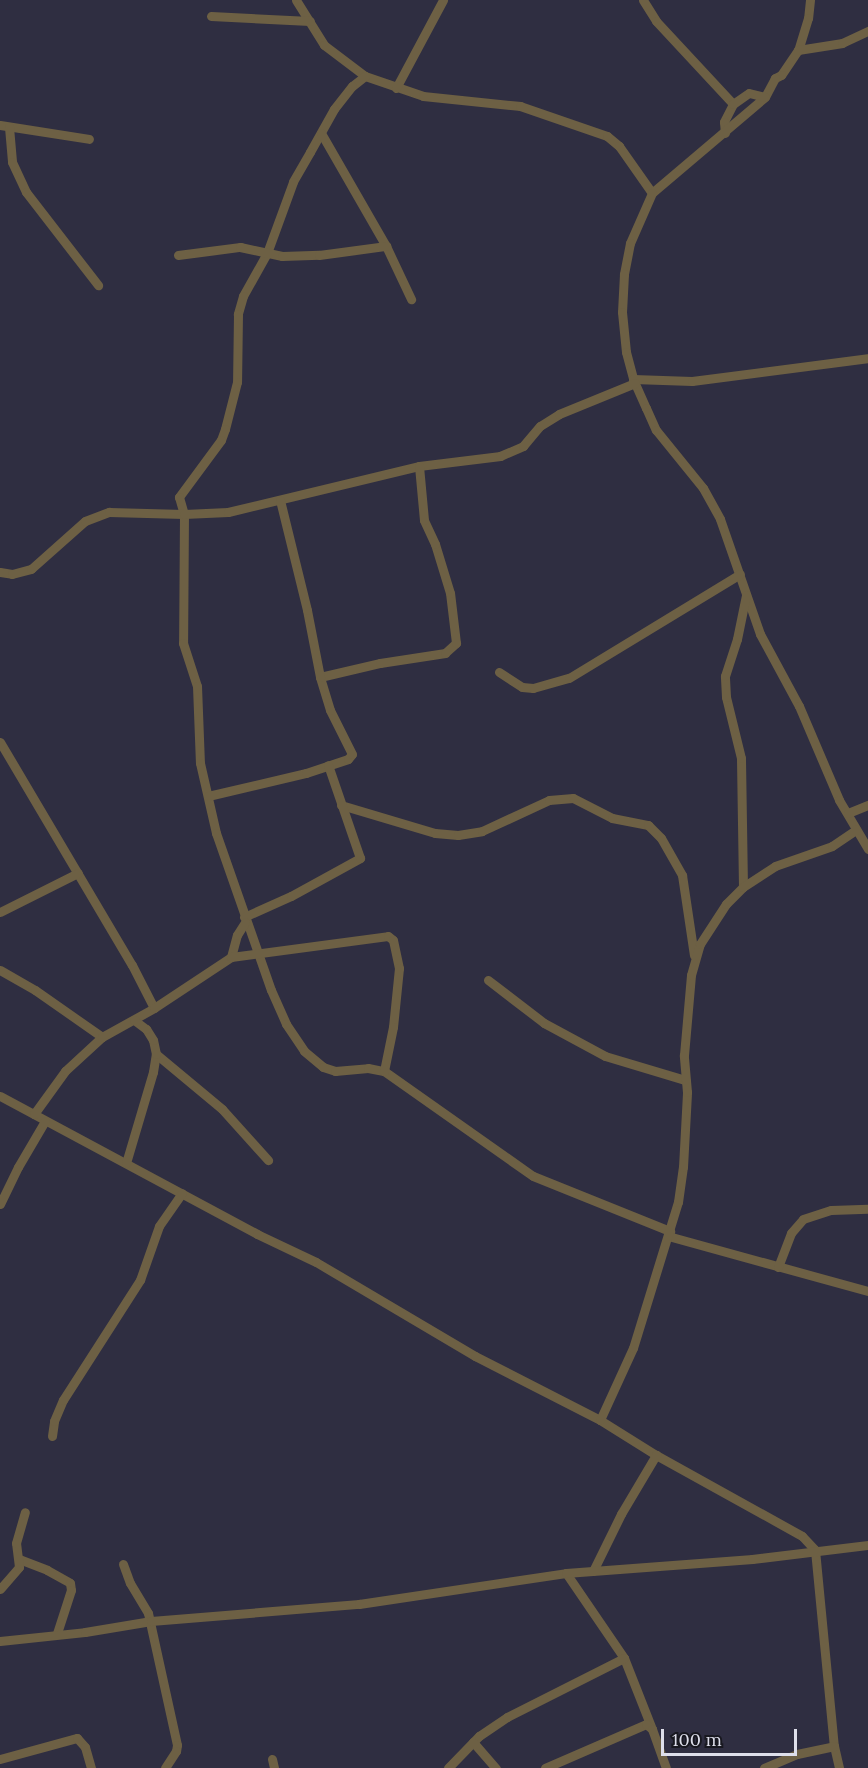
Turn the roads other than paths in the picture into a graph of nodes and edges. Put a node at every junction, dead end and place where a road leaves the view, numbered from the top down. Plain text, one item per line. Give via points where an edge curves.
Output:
1 (296, 0) edge
2 (443, 0) edge
3 (643, 0) edge
4 (810, 0) edge
5 (211, 16) dead end
6 (310, 21) junction
7 (868, 31) edge
8 (798, 50) junction
9 (365, 76) junction
10 (396, 88) junction
11 (765, 97) junction
12 (733, 104) junction
13 (4, 126) edge
14 (321, 133) junction
15 (725, 133) junction
16 (88, 139) dead end
17 (652, 193) junction
18 (386, 246) junction
19 (267, 253) junction
20 (178, 255) dead end
21 (98, 285) dead end
22 (411, 299) dead end
23 (868, 358) edge
24 (634, 381) junction
25 (419, 466) junction
26 (280, 500) junction
27 (184, 514) junction
28 (0, 572) edge
29 (740, 574) junction
30 (746, 593) junction
31 (499, 672) dead end
32 (320, 677) junction
33 (0, 742) edge
34 (328, 765) junction
35 (208, 796) junction
36 (341, 805) junction
37 (868, 805) edge
38 (848, 813) junction
39 (856, 830) junction
40 (868, 849) edge
41 (78, 873) junction
42 (743, 887) junction
43 (0, 912) edge
44 (244, 919) junction
45 (258, 952) junction
46 (231, 957) junction
47 (695, 958) junction
48 (0, 970) edge
49 (489, 980) dead end
50 (154, 1008) junction
51 (134, 1020) junction
52 (102, 1037) junction
53 (156, 1054) junction
54 (384, 1071) junction
55 (686, 1080) junction
56 (0, 1096) edge
57 (34, 1114) junction
58 (45, 1121) junction
59 (268, 1160) dead end
60 (126, 1163) junction
61 (182, 1193) junction
62 (0, 1204) edge
63 (868, 1209) edge
64 (669, 1234) junction
65 (778, 1267) junction
66 (868, 1291) edge
67 (600, 1420) junction
68 (52, 1436) dead end
69 (656, 1455) junction
70 (25, 1512) dead end
71 (868, 1545) edge
72 (816, 1550) junction
73 (19, 1559) junction
74 (123, 1564) dead end
75 (593, 1571) junction
76 (566, 1573) junction
77 (0, 1589) edge
78 (151, 1621) junction
79 (57, 1633) junction
80 (0, 1641) edge
81 (624, 1658) junction
82 (652, 1729) junction
83 (473, 1742) junction
84 (834, 1746) junction
85 (0, 1759) edge
86 (91, 1768) edge
87 (165, 1768) edge
88 (448, 1768) edge
89 (496, 1768) edge
90 (545, 1768) edge
91 (666, 1768) edge
92 (764, 1768) edge
93 (839, 1768) edge

1 - 6 street
2 - 10 street
3 - 12 street via 656,21
4 - 8 street
5 - 6 street
6 - 9 street via 324,45
7 - 8 street via 842,43
8 - 11 street
9 - 10 street
9 - 14 street via 334,109
10 - 17 street via 434,98 520,106 595,130 619,146
11 - 12 street via 749,93
11 - 15 street
12 - 15 street via 724,122
13 - 16 street
13 - 21 street via 12,162 26,192
14 - 18 street
14 - 19 street via 293,182
15 - 17 street
17 - 24 street via 630,243 624,274 622,312
18 - 19 street via 319,255
18 - 22 street
19 - 20 street via 240,247
19 - 27 street via 238,314 237,382 222,440 180,492
23 - 24 street via 692,381
24 - 25 street via 559,414 512,452
24 - 29 street via 657,430 703,488 720,519
25 - 26 street
25 - 32 street via 424,520 450,593 456,643 445,653
26 - 27 street via 228,512
26 - 32 street
27 - 28 street via 98,515 31,569 12,574
27 - 35 street via 183,643 197,686 200,763
29 - 30 street
29 - 31 street via 569,678 533,688 522,687
30 - 38 street via 760,634 799,706 832,786
30 - 42 street via 725,676 742,768
32 - 34 street via 330,710 352,754
33 - 41 street
34 - 35 street via 267,784
34 - 36 street
35 - 44 street
36 - 44 street via 359,860
36 - 47 street via 435,833 458,835 482,831 549,800 573,798 612,818 648,825 674,857 682,875
37 - 38 street
38 - 39 street
39 - 40 street
39 - 42 street via 831,846 775,866
41 - 43 street
41 - 50 street
42 - 47 street via 708,928
44 - 45 street
44 - 46 street
45 - 46 street
45 - 54 street via 286,1024 304,1051 323,1067 335,1071
45 - 54 street via 388,936 393,940 399,968
46 - 50 street
47 - 55 street via 684,1055
48 - 52 street
49 - 55 street via 544,1023 604,1056
50 - 51 street
51 - 52 street
51 - 53 street via 146,1029
52 - 57 street via 65,1071
53 - 59 street via 222,1109
53 - 60 street
54 - 64 street via 533,1176
55 - 64 street via 684,1167
56 - 57 street
57 - 58 street
58 - 60 street
58 - 62 street
60 - 61 street
61 - 67 street via 316,1262 475,1356
61 - 68 street via 159,1226 140,1280 63,1400
63 - 65 street via 831,1210 803,1219 790,1233
64 - 65 street
64 - 67 street via 633,1348
65 - 66 street
67 - 69 street
69 - 72 street via 783,1523
69 - 75 street
70 - 73 street via 16,1543
71 - 72 street
72 - 75 street
72 - 84 street
73 - 77 street via 16,1573
73 - 79 street via 70,1583
74 - 78 street via 130,1583 147,1606
75 - 76 street
76 - 78 street via 359,1604
76 - 81 street
78 - 79 street
78 - 87 street via 177,1745
79 - 80 street
81 - 82 street
81 - 83 street via 507,1717
82 - 90 street via 642,1725
82 - 91 street
83 - 88 street
83 - 89 street
84 - 92 street via 807,1751
84 - 93 street
85 - 86 street via 77,1738 85,1747

